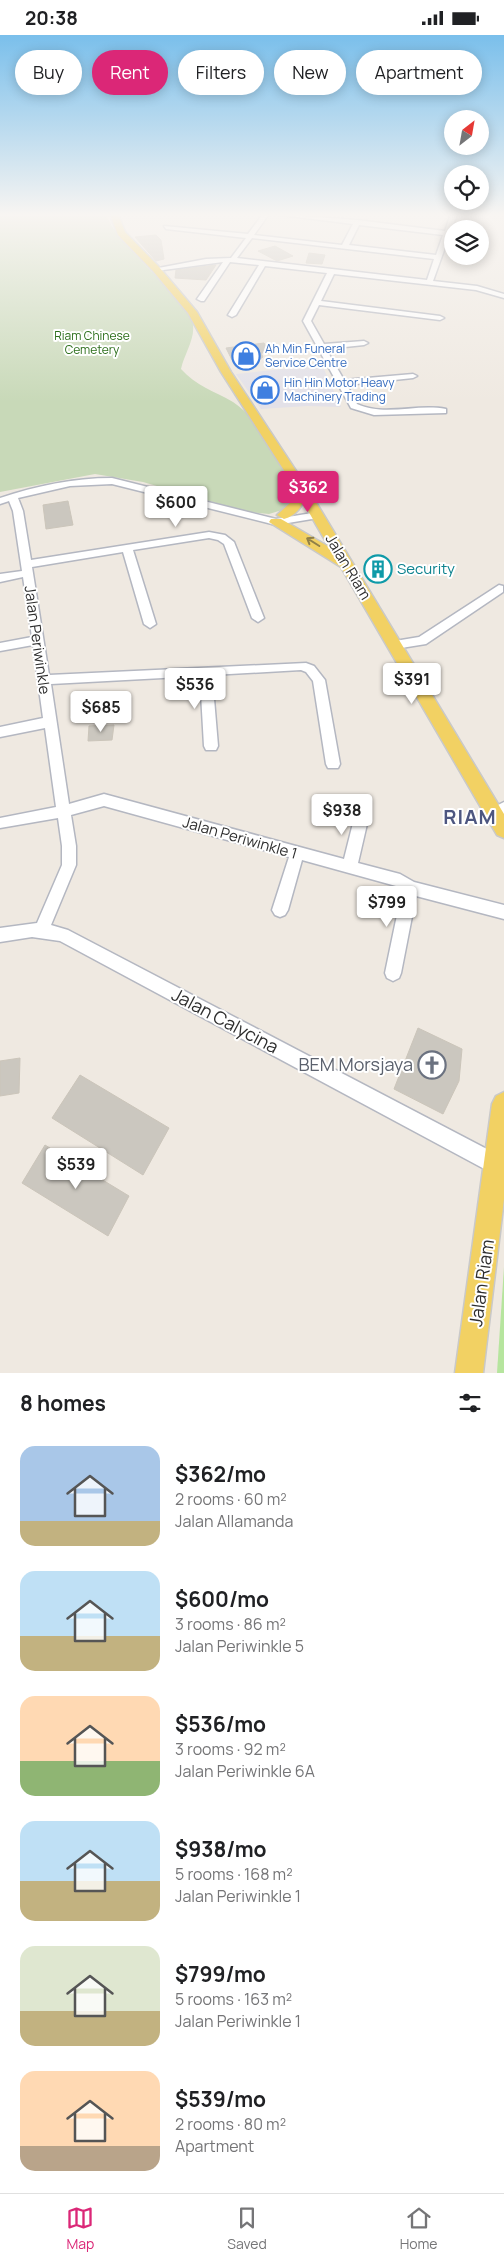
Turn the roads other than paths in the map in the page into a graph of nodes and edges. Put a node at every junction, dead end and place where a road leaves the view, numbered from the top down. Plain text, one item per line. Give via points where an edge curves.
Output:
1 (162, 276) edge
2 (218, 276) edge
3 (255, 276) edge
4 (329, 276) edge
5 (371, 276) edge
6 (431, 276) edge
7 (429, 283) junction
8 (504, 296) edge
9 (201, 299) dead end
10 (315, 302) junction
11 (232, 315) dead end
12 (440, 318) dead end
13 (364, 343) dead end
14 (320, 347) junction
15 (413, 376) dead end
16 (342, 383) junction
17 (443, 411) dead end
18 (302, 489) junction
19 (6, 499) edge
20 (315, 511) junction
21 (280, 519) junction
22 (127, 548) junction
23 (348, 566) junction
24 (27, 569) junction
25 (0, 578) edge
26 (499, 589) dead end
27 (258, 618) dead end
28 (150, 624) dead end
29 (37, 640) junction
30 (395, 645) junction
31 (0, 647) edge
32 (206, 672) junction
33 (43, 680) junction
34 (49, 722) junction
35 (0, 732) edge
36 (211, 746) dead end
37 (333, 763) dead end
38 (499, 810) edge
39 (63, 811) junction
40 (363, 811) dead end
41 (2, 823) dead end
42 (504, 829) edge
43 (297, 854) junction
44 (349, 867) junction
45 (410, 888) junction
46 (280, 910) dead end
47 (504, 912) edge
48 (42, 929) junction
49 (0, 935) edge
50 (393, 973) dead end
51 (504, 1104) edge
52 (497, 1165) junction
53 (469, 1373) edge

1 - 18 main road, Jalan Riam via 192,312 226,372
2 - 9 street
3 - 11 street
4 - 10 street
5 - 7 street
6 - 7 street
7 - 8 street via 485,289
10 - 12 street
10 - 14 street via 307,321
13 - 14 street
14 - 16 street
15 - 16 street
16 - 17 street via 358,408 371,411
18 - 20 main road, Jalan Riam
18 - 21 main road via 296,505
19 - 21 street via 69,484 112,481 256,518
19 - 24 street, Jalan Periwinkle via 18,511
20 - 21 street
20 - 23 main road, Jalan Riam
23 -> 21 main road
22 - 24 street
22 - 27 street via 209,535 226,539
22 - 28 street
23 - 30 main road, Jalan Riam
24 - 25 street
24 - 29 street, Jalan Periwinkle
26 - 30 street via 422,641
29 - 31 street
29 - 33 street, Jalan Periwinkle
30 - 38 main road, Jalan Riam
32 - 33 street
32 - 36 street
32 - 37 street via 302,666 310,669 319,680
33 - 34 street, Jalan Periwinkle
34 - 35 street
34 - 39 street, Jalan Periwinkle
38 - 42 main road, Jalan Riam
39 - 41 street, Jalan Periwinkle 1
39 - 43 street, Jalan Periwinkle 1 via 104,800
39 - 48 street, Jalan Periwinkle via 70,865
40 - 44 street
43 - 44 street, Jalan Periwinkle 1
43 - 46 street
44 - 45 street, Jalan Periwinkle 1 via 400,881
45 - 47 street, Jalan Periwinkle 1
45 - 50 street
48 - 49 street, Jalan Calycina via 24,929
48 - 52 street, Jalan Calycina via 63,935
51 - 52 main road, Jalan Riam
52 - 53 main road, Jalan Riam

